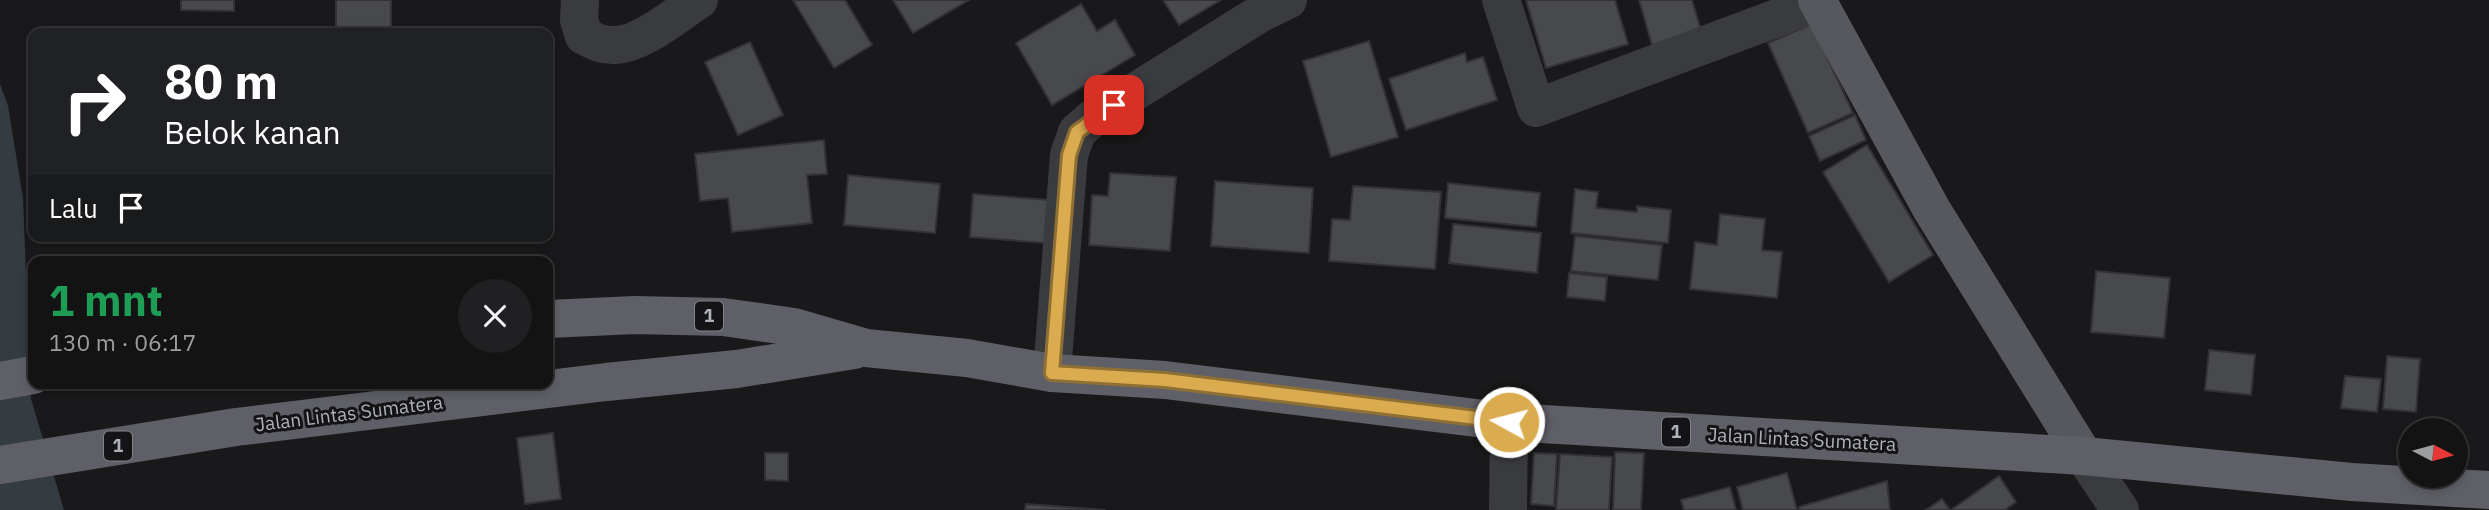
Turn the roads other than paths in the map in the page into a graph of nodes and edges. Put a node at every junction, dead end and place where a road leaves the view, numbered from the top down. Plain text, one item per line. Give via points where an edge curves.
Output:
1 (580, 0) edge
2 (699, 0) edge
3 (1288, 0) edge
4 (1501, 0) edge
5 (1817, 1) edge
6 (553, 319) edge
7 (866, 348) junction
8 (1052, 373) junction
9 (28, 376) edge
10 (0, 381) edge
11 (551, 389) edge
12 (553, 389) edge
13 (1509, 422) junction
14 (2084, 456) junction
15 (0, 465) edge
16 (2489, 490) edge
17 (1508, 510) edge
18 (2120, 510) edge

1 - 2 street via 584,36 618,46 642,37
3 - 8 street via 1077,132 1069,155
4 - 5 street via 1535,108
5 - 14 main road via 1932,210
6 - 7 highway, Jalan Lintas Sumatera / 1 via 723,317 794,327
7 - 8 highway, Jalan Lintas Sumatera / 1 via 967,358
7 - 12 highway, Jalan Lintas Sumatera / 1 via 737,369
8 - 13 highway, Jalan Lintas Sumatera / 1 via 1165,380
9 - 10 highway
11 - 15 highway, Jalan Lintas Sumatera / 1 via 236,427
13 - 14 highway, Jalan Lintas Sumatera / 1
13 - 17 street
14 - 16 highway, Jalan Lintas Sumatera / 1
14 - 18 street

